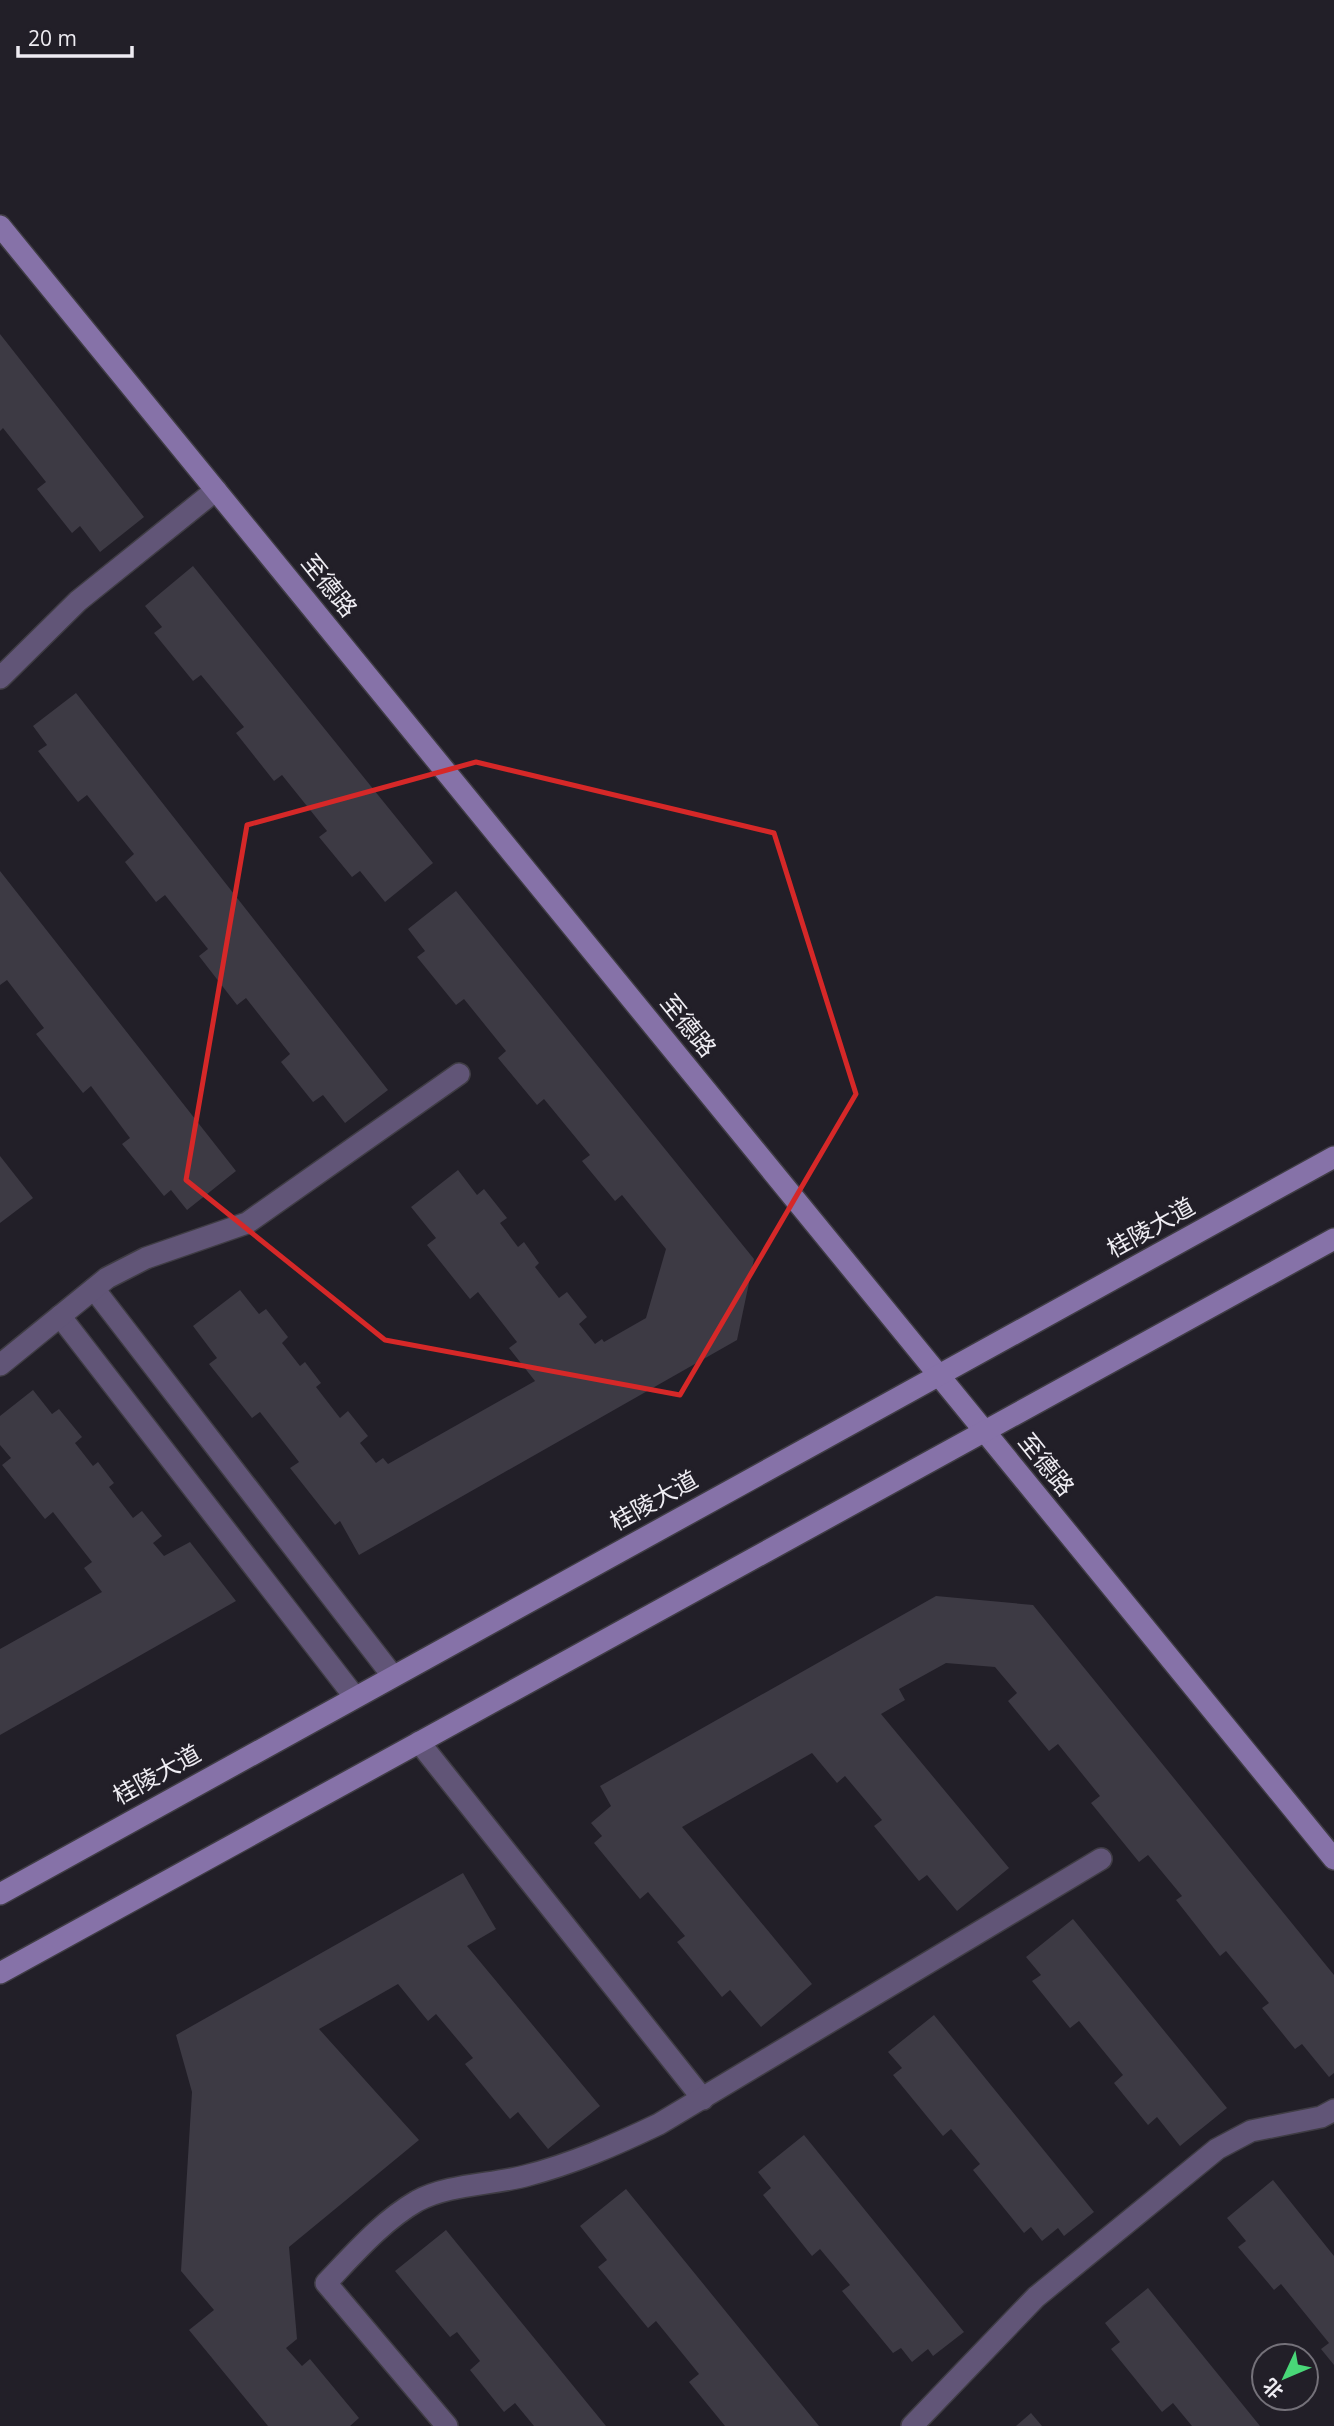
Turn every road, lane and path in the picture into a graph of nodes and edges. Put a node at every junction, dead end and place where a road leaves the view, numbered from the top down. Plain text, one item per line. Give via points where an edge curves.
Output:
1 (0, 226) edge
2 (216, 490) junction
3 (0, 678) edge
4 (459, 1073) dead end
5 (1334, 1157) edge
6 (1334, 1239) edge
7 (94, 1289) junction
8 (60, 1316) junction
9 (0, 1365) edge
10 (939, 1374) junction
11 (985, 1431) junction
12 (393, 1675) junction
13 (354, 1696) junction
14 (419, 1742) junction
15 (1101, 1859) dead end
16 (1334, 1859) edge
17 (0, 1894) edge
18 (0, 1973) edge
19 (702, 2099) junction
20 (1334, 2110) edge
21 (447, 2426) edge
22 (912, 2426) edge

1 - 2 main road, 至德路
2 - 3 lane via 78,601
2 - 10 main road, 至德路
4 - 7 lane via 247,1223 146,1258
5 - 10 main road, 桂陵大道
6 - 11 main road
7 - 8 lane
7 - 12 lane
8 - 9 lane
8 - 13 lane
10 - 11 main road, 至德路
10 - 12 main road, 桂陵大道
11 - 14 main road
11 - 16 main road, 至德路
12 - 13 main road, 桂陵大道
13 - 17 main road, 桂陵大道
14 - 18 main road
14 - 19 lane
15 - 19 lane
19 - 21 lane via 593,2156 524,2176 434,2193 372,2235 326,2283
20 - 22 lane via 1321,2117 1251,2131 1217,2149 1036,2297

